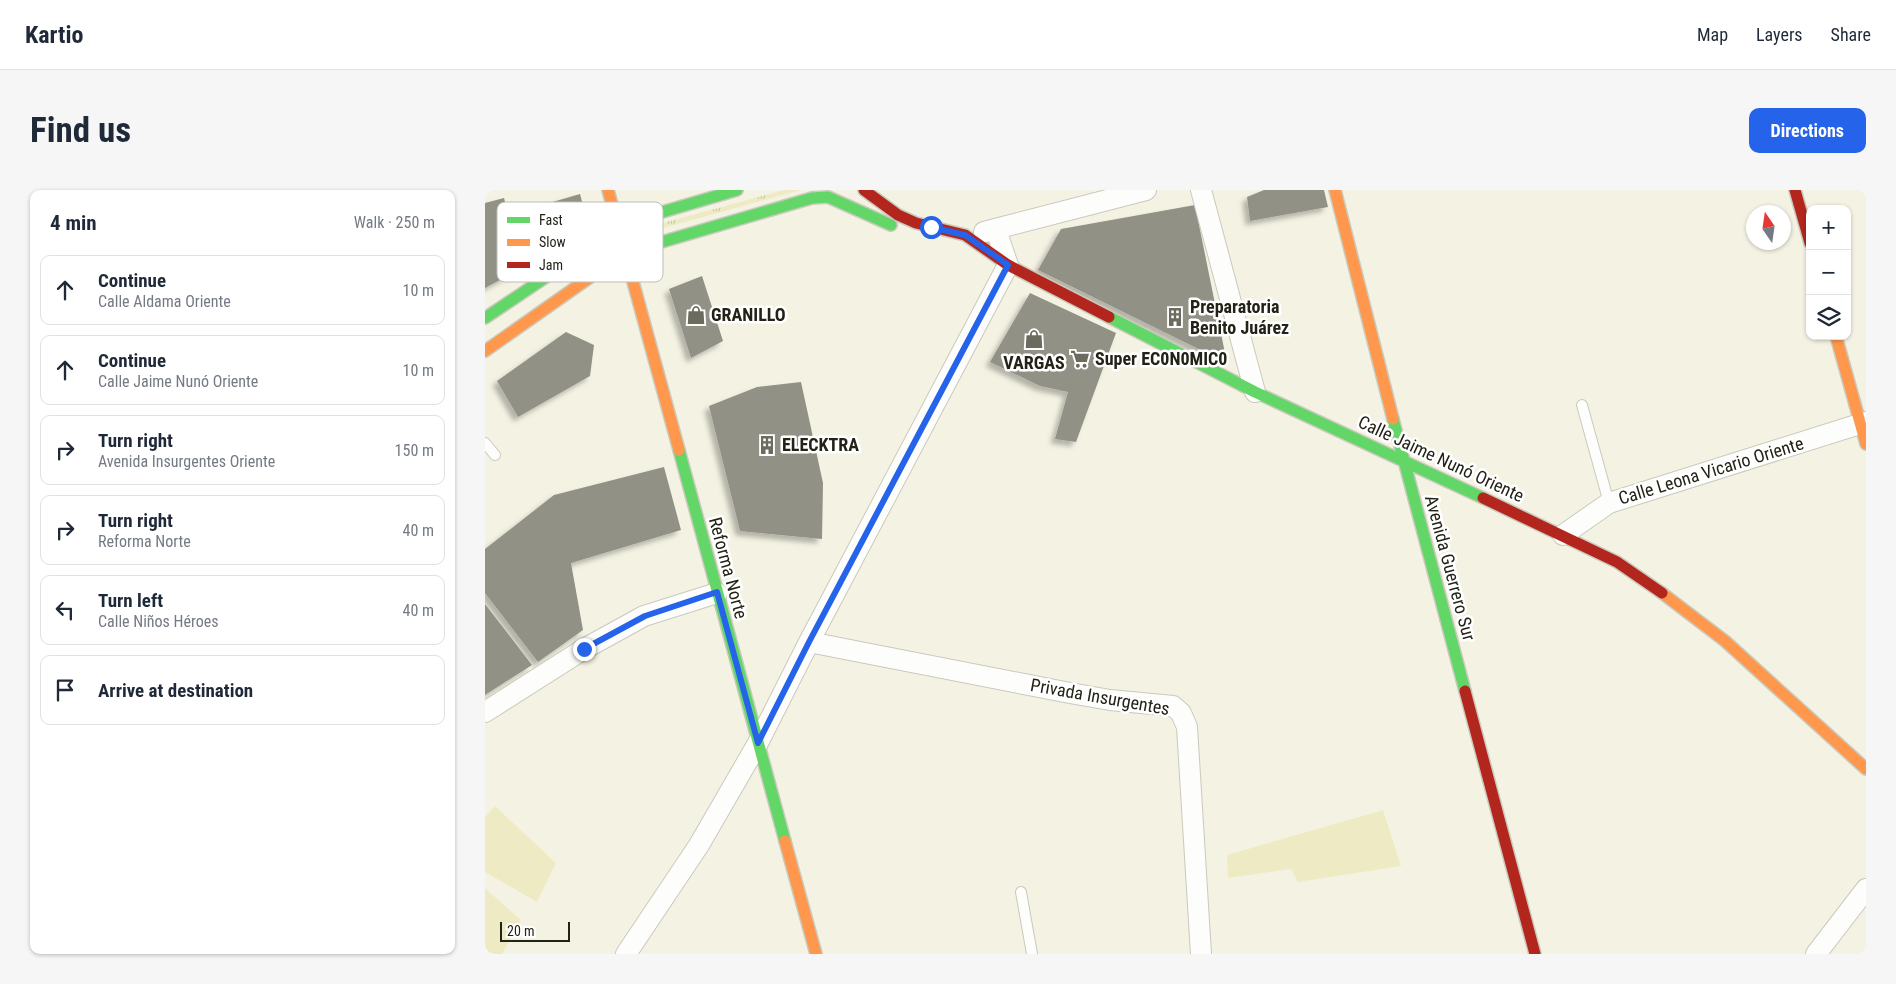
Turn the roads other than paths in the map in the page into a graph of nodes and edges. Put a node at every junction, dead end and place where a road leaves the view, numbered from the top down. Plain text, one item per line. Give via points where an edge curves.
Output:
1 (737, 190) edge
2 (863, 190) edge
3 (1146, 190) edge
4 (1201, 190) edge
5 (1335, 190) edge
6 (1795, 190) edge
7 (663, 212) edge
8 (1806, 229) edge
9 (996, 230) junction
10 (965, 235) junction
11 (663, 241) edge
12 (1008, 265) junction
13 (539, 282) edge
14 (583, 282) edge
15 (634, 282) edge
16 (485, 318) edge
17 (1837, 340) edge
18 (485, 351) edge
19 (1255, 392) junction
20 (1582, 405) dead end
21 (1863, 423) edge
22 (485, 443) edge
23 (1866, 444) edge
24 (495, 455) dead end
25 (1403, 460) junction
26 (1609, 503) junction
27 (1563, 535) junction
28 (717, 592) junction
29 (809, 642) junction
30 (485, 712) edge
31 (758, 743) junction
32 (1866, 769) edge
33 (1866, 889) edge
34 (1021, 892) dead end
35 (626, 954) edge
36 (816, 954) edge
37 (1032, 954) edge
38 (1201, 954) edge
39 (1535, 954) edge
40 (1816, 954) edge

1 - 7 main road
2 - 10 main road via 898,215 916,223
3 - 9 street
4 - 19 street
5 - 25 main road, Avenida Guerrero Sur
6 - 8 main road
9 - 10 street
9 - 12 street
10 - 11 main road via 937,237 903,230 828,197 812,198
10 - 12 main road, Calle Jaime Nunó Oriente
12 - 19 main road, Calle Jaime Nunó Oriente
12 - 29 street
13 - 16 main road
14 - 18 main road
15 - 28 main road, Reforma Norte
17 - 21 main road
19 - 25 main road, Calle Jaime Nunó Oriente
20 - 26 lane
21 - 23 main road
21 - 26 street, Calle Leona Vicario Oriente
22 - 24 lane
25 - 27 main road, Calle Jaime Nunó Oriente
25 - 39 main road, Avenida Guerrero Sur
26 - 27 street, Calle Leona Vicario Oriente
27 - 32 main road, Calle Jaime Nunó Oriente via 1617,562 1725,641
28 - 30 street via 645,616 584,649
28 - 31 main road, Reforma Norte
29 - 31 street
29 - 38 street, Privada Insurgentes via 1070,693 1173,706 1181,713 1187,727
31 - 35 street via 699,845
31 - 36 main road, Reforma Norte
33 - 40 street
34 - 37 lane

